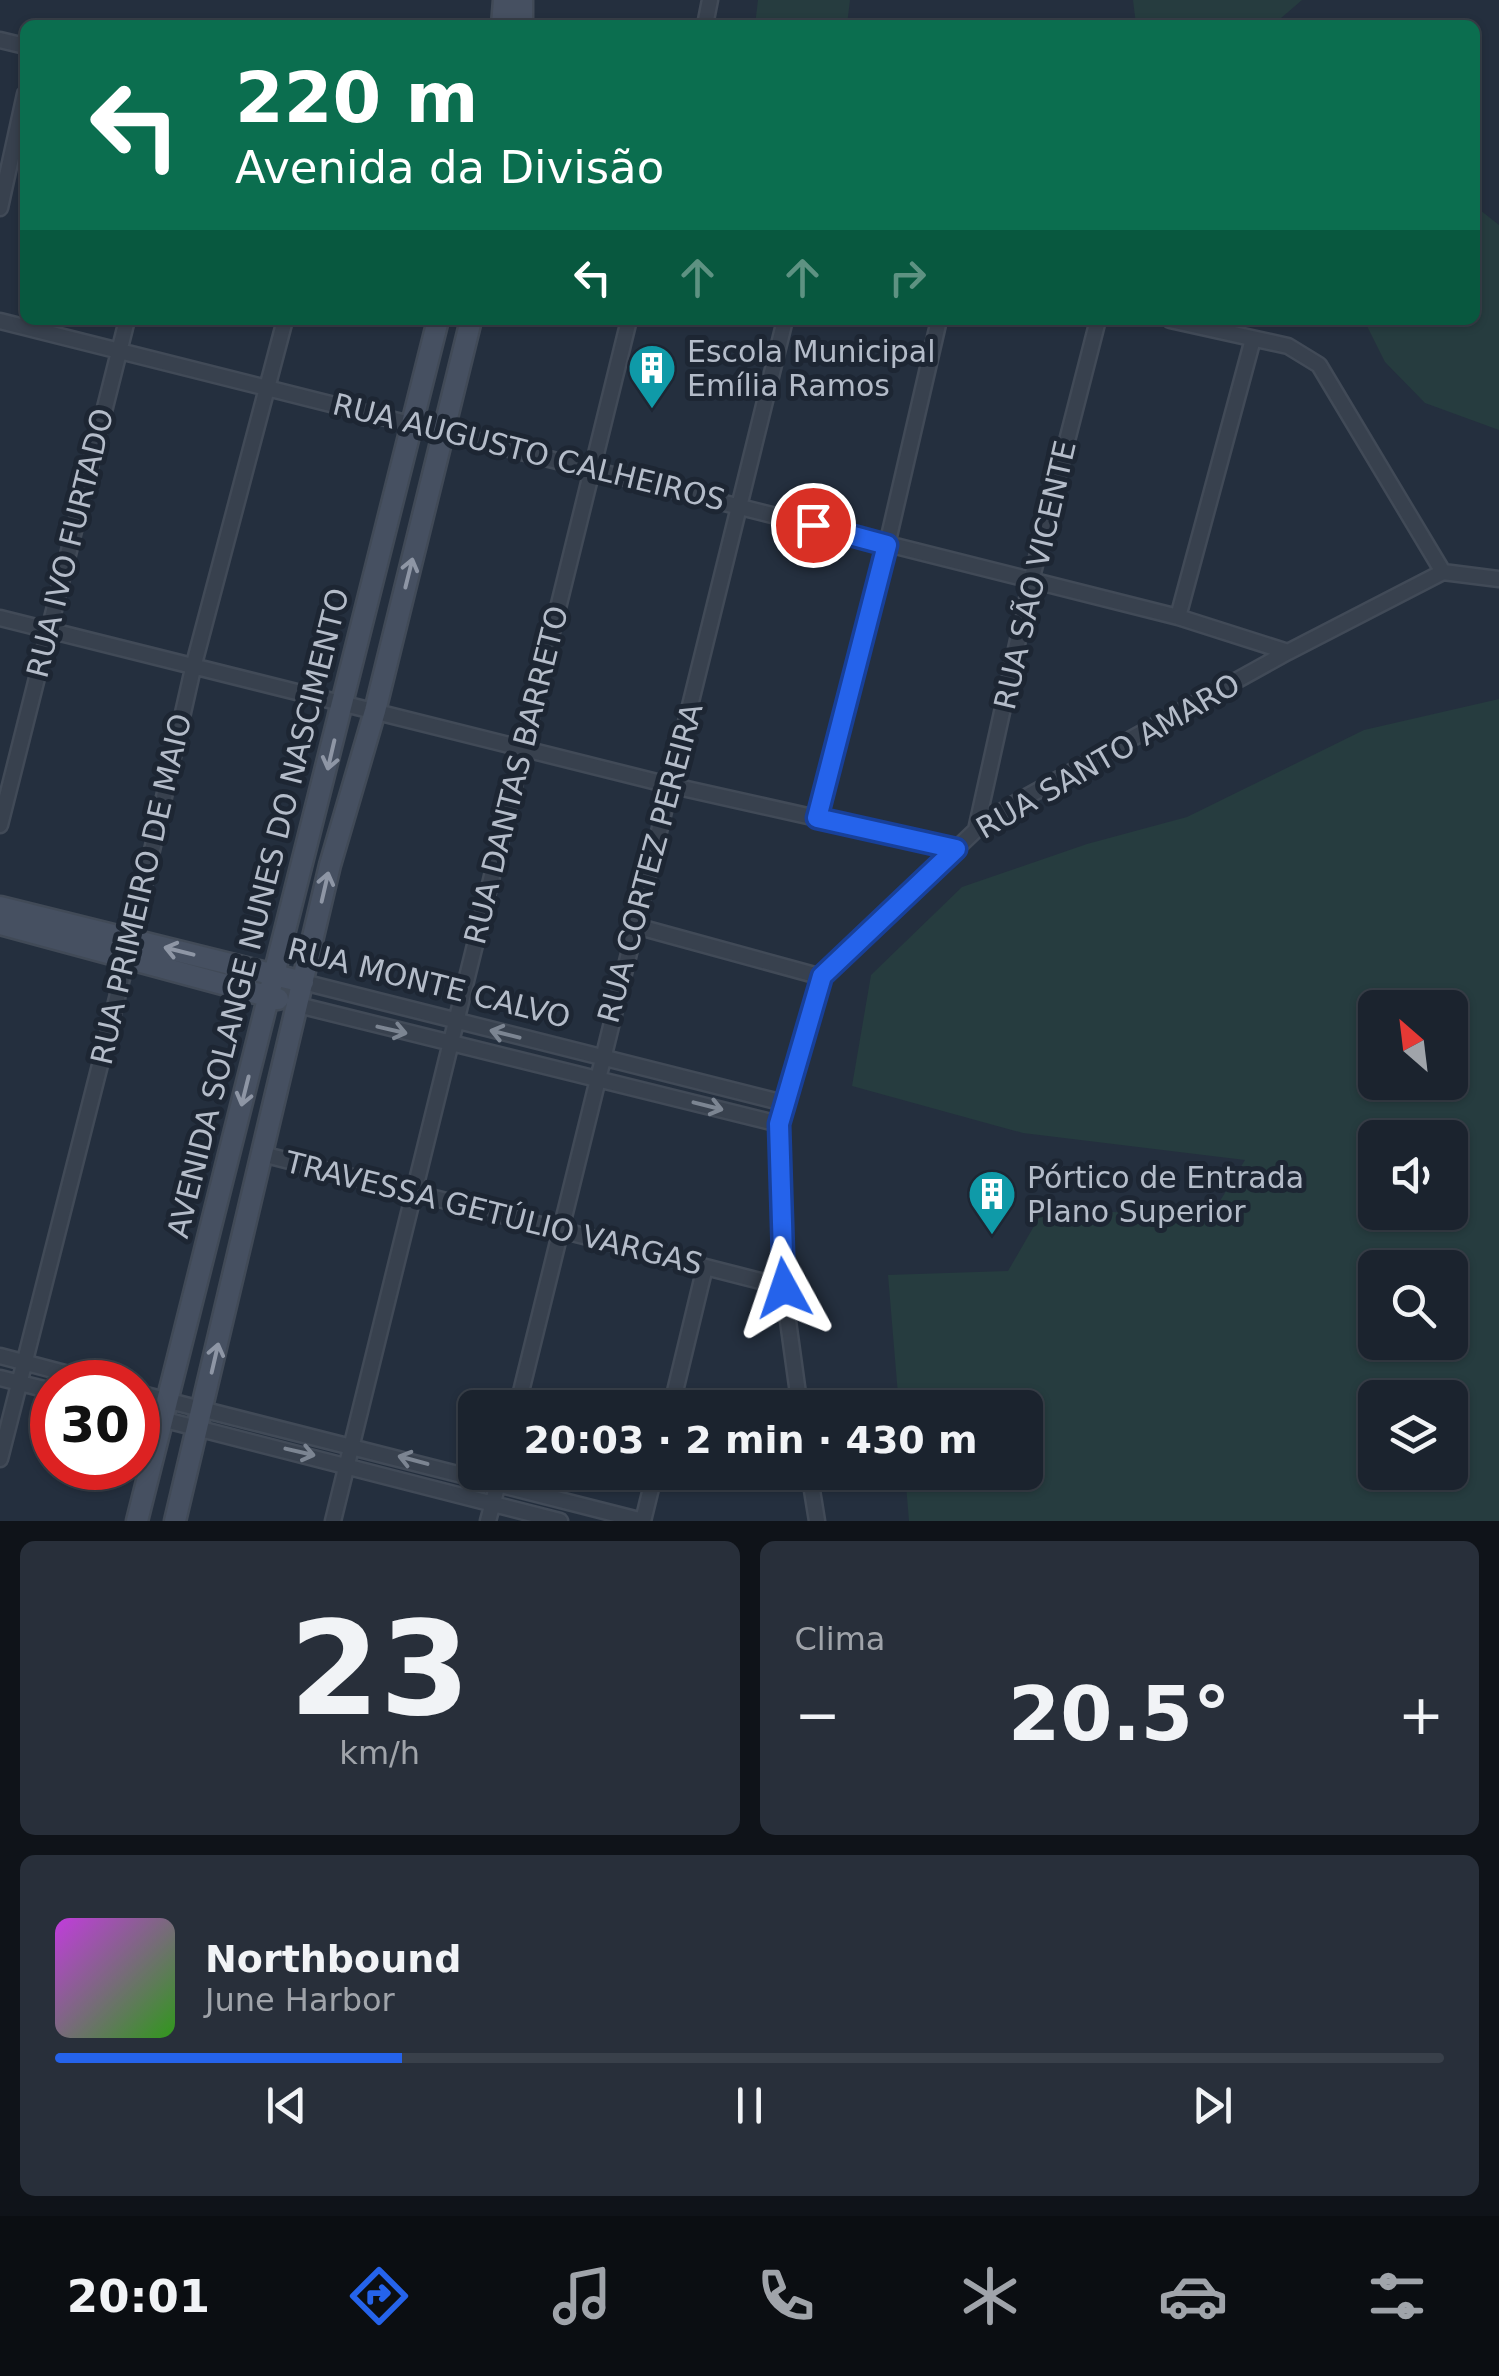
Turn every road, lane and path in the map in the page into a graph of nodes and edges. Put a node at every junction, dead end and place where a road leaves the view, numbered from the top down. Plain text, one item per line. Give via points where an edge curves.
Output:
1 (20, 117) edge
2 (0, 208) edge
3 (0, 321) edge
4 (126, 325) edge
5 (284, 325) edge
6 (437, 325) edge
7 (470, 325) edge
8 (629, 325) edge
9 (784, 325) edge
10 (937, 325) edge
11 (1097, 325) edge
12 (1192, 325) edge
13 (1252, 339) junction
14 (120, 351) junction
15 (269, 386) junction
16 (411, 426) junction
17 (443, 434) junction
18 (592, 470) junction
19 (739, 505) junction
20 (887, 545) junction
21 (1443, 572) junction
22 (1499, 579) edge
23 (1032, 581) junction
24 (1178, 617) junction
25 (0, 618) edge
26 (48, 630) junction
27 (1288, 652) junction
28 (194, 664) junction
29 (343, 703) junction
30 (375, 711) junction
31 (524, 746) junction
32 (669, 785) junction
33 (817, 818) junction
34 (0, 825) edge
35 (976, 830) junction
36 (956, 849) junction
37 (0, 907) edge
38 (0, 924) edge
39 (632, 925) junction
40 (129, 949) junction
41 (274, 975) junction
42 (822, 976) junction
43 (304, 982) junction
44 (269, 996) junction
45 (298, 1005) junction
46 (454, 1022) junction
47 (448, 1042) junction
48 (600, 1058) junction
49 (595, 1077) junction
50 (784, 1104) junction
51 (779, 1124) junction
52 (262, 1154) junction
53 (412, 1193) junction
54 (560, 1229) junction
55 (705, 1268) junction
56 (784, 1288) junction
57 (0, 1356) edge
58 (22, 1361) junction
59 (30, 1363) edge
60 (0, 1378) edge
61 (18, 1382) junction
62 (30, 1385) edge
63 (520, 1390) edge
64 (674, 1390) edge
65 (798, 1390) edge
66 (160, 1407) edge
67 (160, 1410) edge
68 (164, 1410) junction
69 (200, 1419) junction
70 (354, 1445) junction
71 (0, 1459) edge
72 (348, 1464) junction
73 (458, 1469) edge
74 (497, 1490) edge
75 (540, 1490) edge
76 (651, 1490) edge
77 (812, 1490) edge
78 (493, 1503) junction
79 (137, 1521) edge
80 (174, 1521) edge
81 (333, 1521) edge
82 (488, 1521) edge
83 (560, 1521) edge
84 (643, 1521) edge
85 (817, 1521) edge

1 - 2 street
3 - 14 street, RUA AUGUSTO CALHEIROS
4 - 14 street, RUA IVO FURTADO
5 - 15 street, RUA PRIMEIRO DE MAIO
6 - 16 main road, AVENIDA SOLANGE NUNES DO NASCIMENTO
7 - 17 main road, AVENIDA SOLANGE NUNES DO NASCIMENTO
8 - 18 street, RUA DANTAS BARRETO
9 - 19 street, RUA CORTEZ PEREIRA
10 - 20 street
11 - 23 street, RUA SÃO VICENTE
12 - 13 street
13 - 21 street via 1297,348 1327,374
13 - 24 street
14 - 15 street, RUA AUGUSTO CALHEIROS
14 - 26 street, RUA IVO FURTADO
15 - 16 street, RUA AUGUSTO CALHEIROS
15 - 28 street, RUA PRIMEIRO DE MAIO
16 - 17 street, RUA AUGUSTO CALHEIROS
16 - 29 main road, AVENIDA SOLANGE NUNES DO NASCIMENTO
17 - 18 street, RUA AUGUSTO CALHEIROS
30 -> 17 main road, AVENIDA SOLANGE NUNES DO NASCIMENTO
18 - 19 street, RUA AUGUSTO CALHEIROS
18 - 31 street, RUA DANTAS BARRETO
19 - 20 street, RUA AUGUSTO CALHEIROS
19 - 32 street, RUA CORTEZ PEREIRA
20 - 23 street, RUA AUGUSTO CALHEIROS
20 - 33 street
21 - 22 street
21 - 27 street, RUA SANTO AMARO
23 - 24 street, RUA AUGUSTO CALHEIROS
23 - 35 street, RUA SÃO VICENTE
24 - 27 street, RUA AUGUSTO CALHEIROS
25 - 26 street
26 - 28 street
26 - 34 street, RUA IVO FURTADO
27 - 35 street, RUA SANTO AMARO
28 - 29 street
28 - 40 street, RUA PRIMEIRO DE MAIO
29 - 30 street
29 -> 41 main road, AVENIDA SOLANGE NUNES DO NASCIMENTO
30 - 31 street
43 -> 30 main road, AVENIDA SOLANGE NUNES DO NASCIMENTO
31 - 32 street
31 - 46 street, RUA DANTAS BARRETO
32 - 33 street
32 - 39 street, RUA CORTEZ PEREIRA
33 - 36 street
35 - 36 street, RUA SANTO AMARO
36 - 42 street, RUA SANTO AMARO
37 - 40 main road, RUA MONTE CALVO
38 - 40 main road, RUA MONTE CALVO
39 - 42 street
39 - 48 street, RUA CORTEZ PEREIRA
41 -> 40 main road, RUA MONTE CALVO
40 - 44 main road, RUA MONTE CALVO
40 - 58 street, RUA PRIMEIRO DE MAIO
41 - 43 main road, RUA MONTE CALVO
41 - 44 main road, AVENIDA SOLANGE NUNES DO NASCIMENTO
42 - 50 street
43 - 45 main road, AVENIDA SOLANGE NUNES DO NASCIMENTO
43 - 46 street, RUA MONTE CALVO
44 - 45 main road, RUA MONTE CALVO
44 -> 68 main road, AVENIDA SOLANGE NUNES DO NASCIMENTO
45 -> 47 street, RUA MONTE CALVO
45 - 52 main road, AVENIDA SOLANGE NUNES DO NASCIMENTO
46 - 47 street, RUA DANTAS BARRETO
48 -> 46 street, RUA MONTE CALVO
47 - 49 street, RUA MONTE CALVO
47 - 53 street, RUA DANTAS BARRETO
48 - 49 street, RUA CORTEZ PEREIRA
48 - 50 street, RUA MONTE CALVO
49 -> 51 street, RUA MONTE CALVO
49 - 54 street, RUA CORTEZ PEREIRA
50 - 51 street
51 - 56 street
52 - 53 street, TRAVESSA GETÚLIO VARGAS
69 -> 52 main road, AVENIDA SOLANGE NUNES DO NASCIMENTO
53 - 54 street, TRAVESSA GETÚLIO VARGAS
53 - 70 street, RUA DANTAS BARRETO
54 - 55 street, TRAVESSA GETÚLIO VARGAS
54 - 63 street, RUA CORTEZ PEREIRA
55 - 56 street, TRAVESSA GETÚLIO VARGAS
55 - 64 street
56 - 65 street
57 - 58 street
58 - 59 street
58 - 61 street, RUA PRIMEIRO DE MAIO
60 - 61 street
61 - 62 street
61 - 71 street, RUA PRIMEIRO DE MAIO
66 - 68 street
67 - 68 street
68 - 69 street
68 - 79 main road, AVENIDA SOLANGE NUNES DO NASCIMENTO
69 - 70 street
69 -> 72 street
69 - 80 main road, AVENIDA SOLANGE NUNES DO NASCIMENTO
70 - 72 street, RUA DANTAS BARRETO
73 -> 70 street
72 - 78 street
72 - 81 street, RUA DANTAS BARRETO
74 - 78 street
75 - 84 street
76 - 84 street
77 - 85 street
78 - 82 street
78 - 83 street

